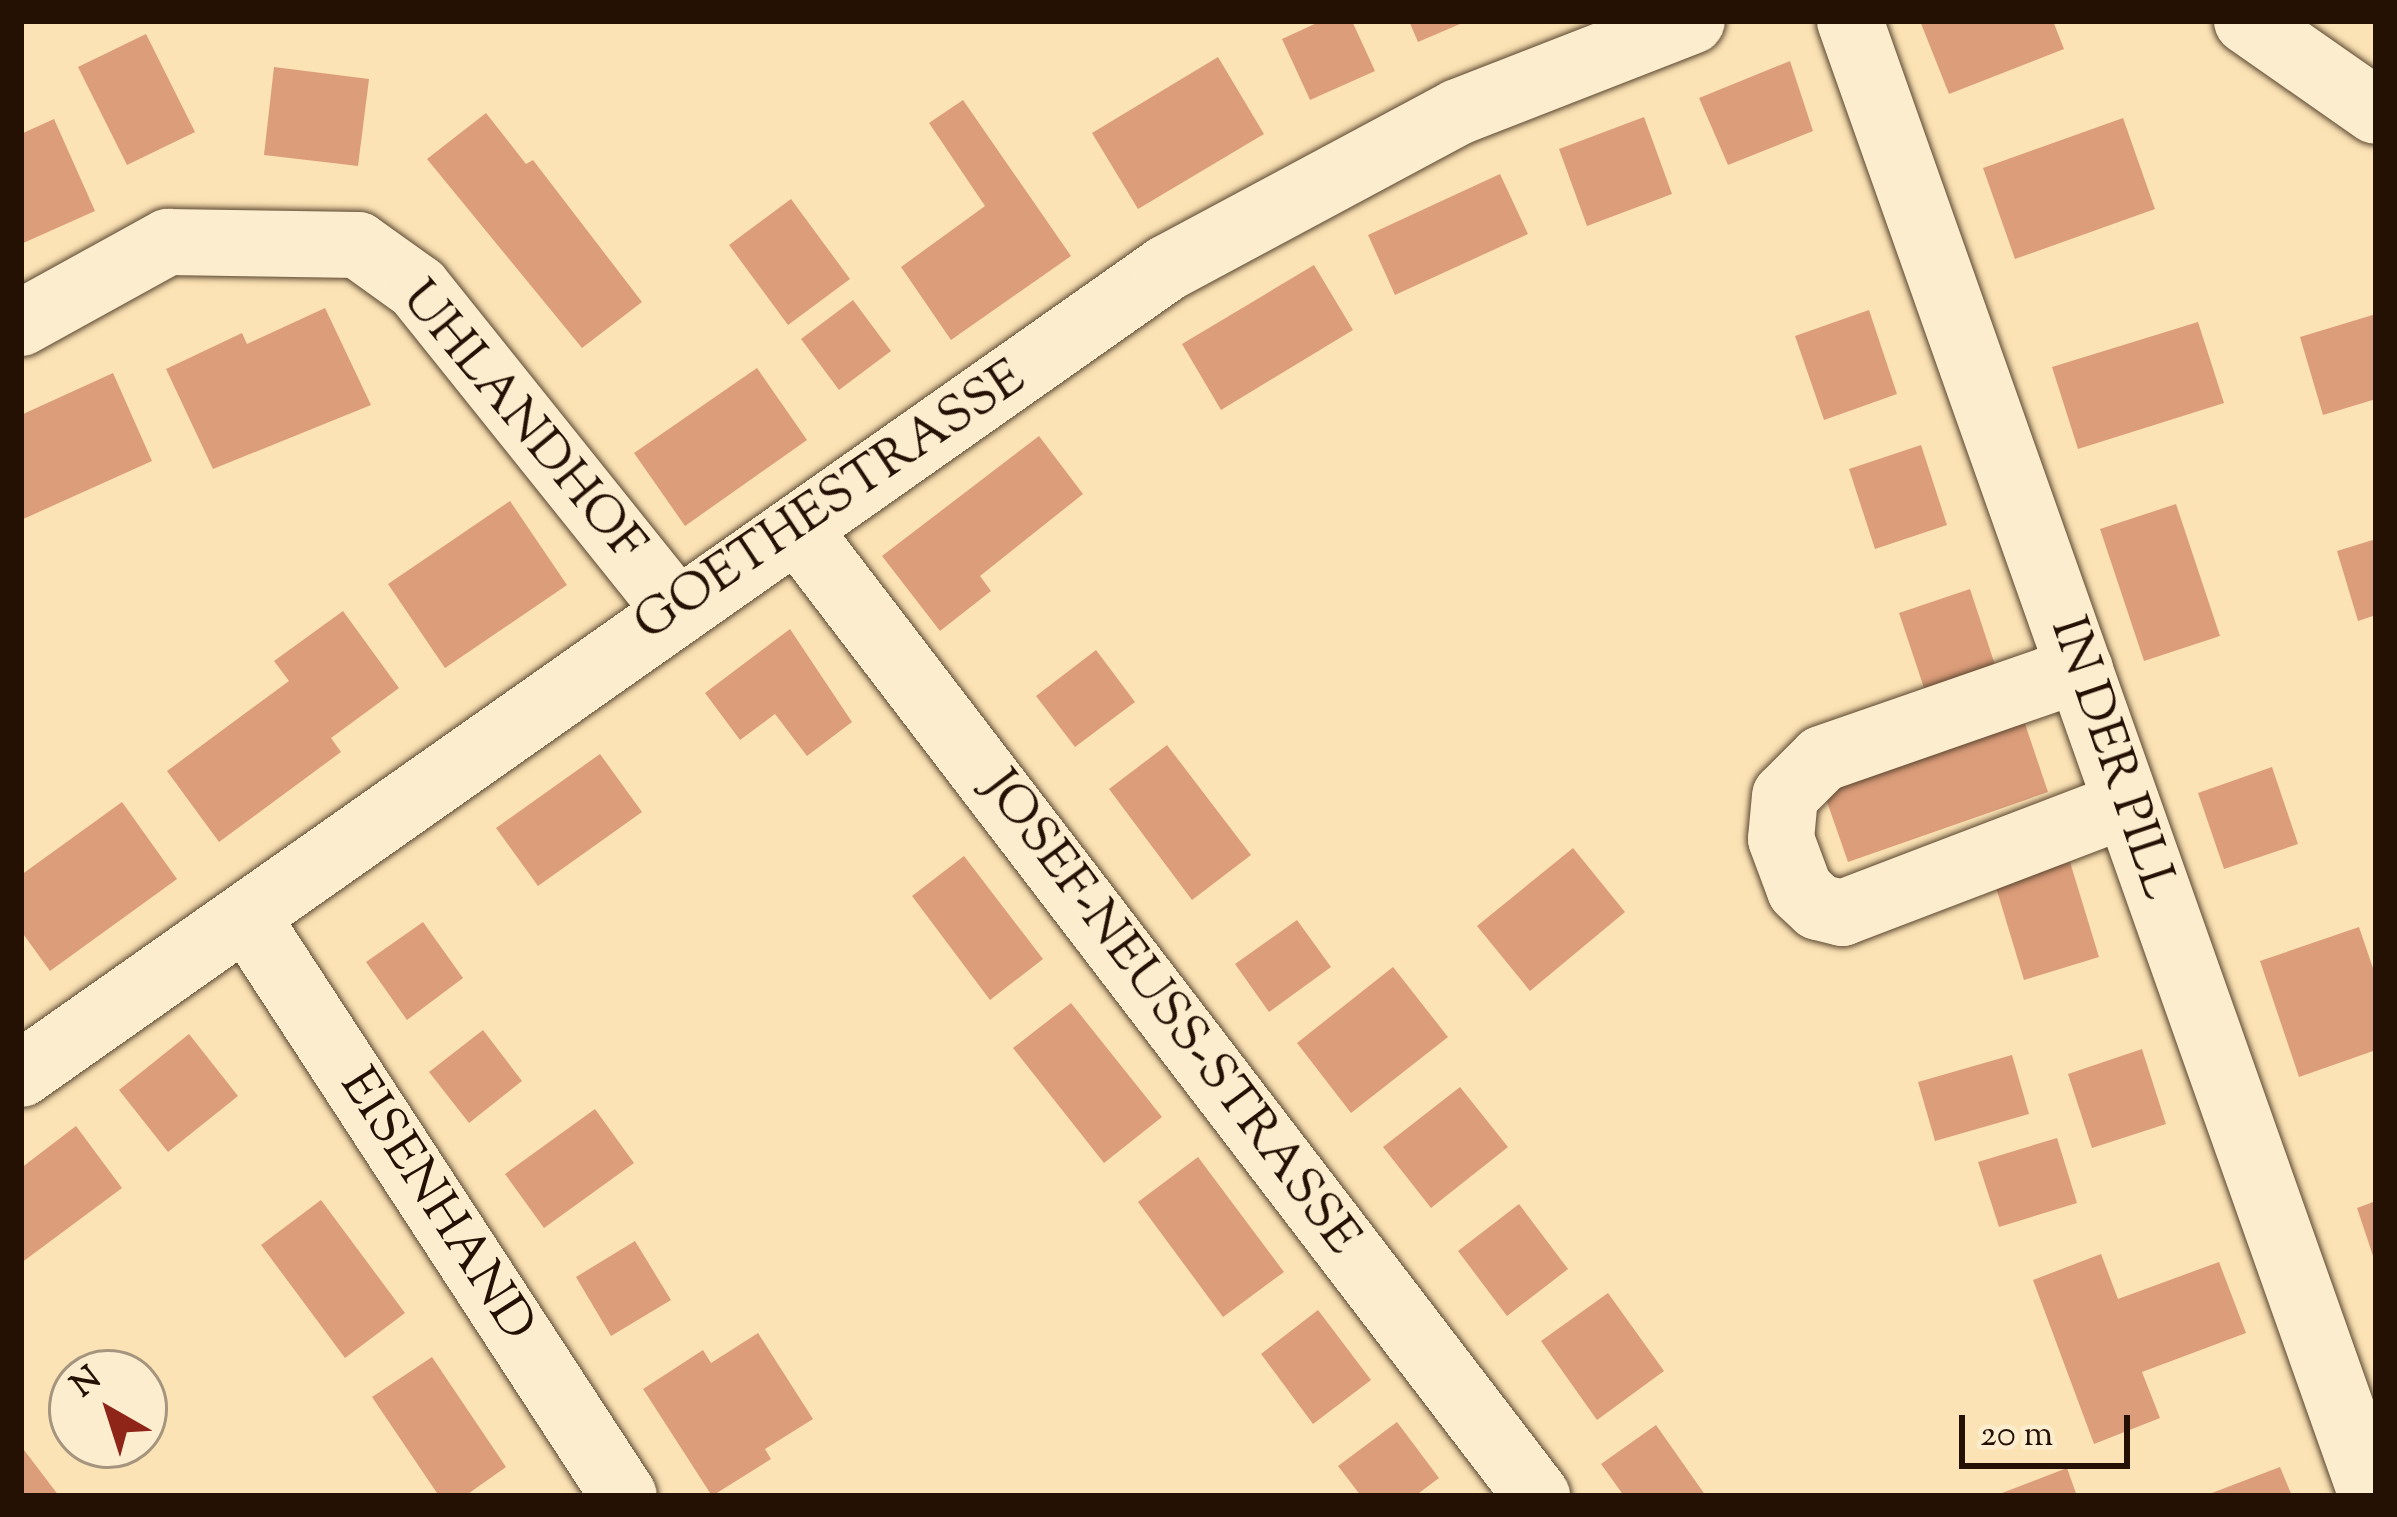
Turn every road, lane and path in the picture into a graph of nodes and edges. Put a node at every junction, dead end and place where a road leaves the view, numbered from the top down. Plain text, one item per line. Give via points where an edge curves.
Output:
1 (1692, 21) edge
2 (1850, 21) edge
3 (2248, 21) edge
4 (2370, 122) edge
5 (21, 323) edge
6 (800, 532) junction
7 (674, 608) junction
8 (2080, 670) junction
9 (2127, 804) junction
10 (246, 916) junction
11 (21, 1074) edge
12 (624, 1496) edge
13 (1537, 1496) edge
14 (2372, 1496) edge

1 - 6 street, GOETHESTRASSE via 1459,112 1168,268
2 - 8 street, IN DER PILL
3 - 4 street
5 - 7 street, UHLANDHOF via 168,242 358,245 418,289
6 - 7 street, GOETHESTRASSE
6 - 13 street, JOSEF-NEUSS-STRASSE
7 - 10 street, GOETHESTRASSE
8 - 9 street, IN DER PILL
8 - 9 street via 1822,759 1785,796 1781,839 1801,890 1818,907 1842,913
9 - 14 street, IN DER PILL
10 - 11 street, GOETHESTRASSE
10 - 12 street, EISENHAND

